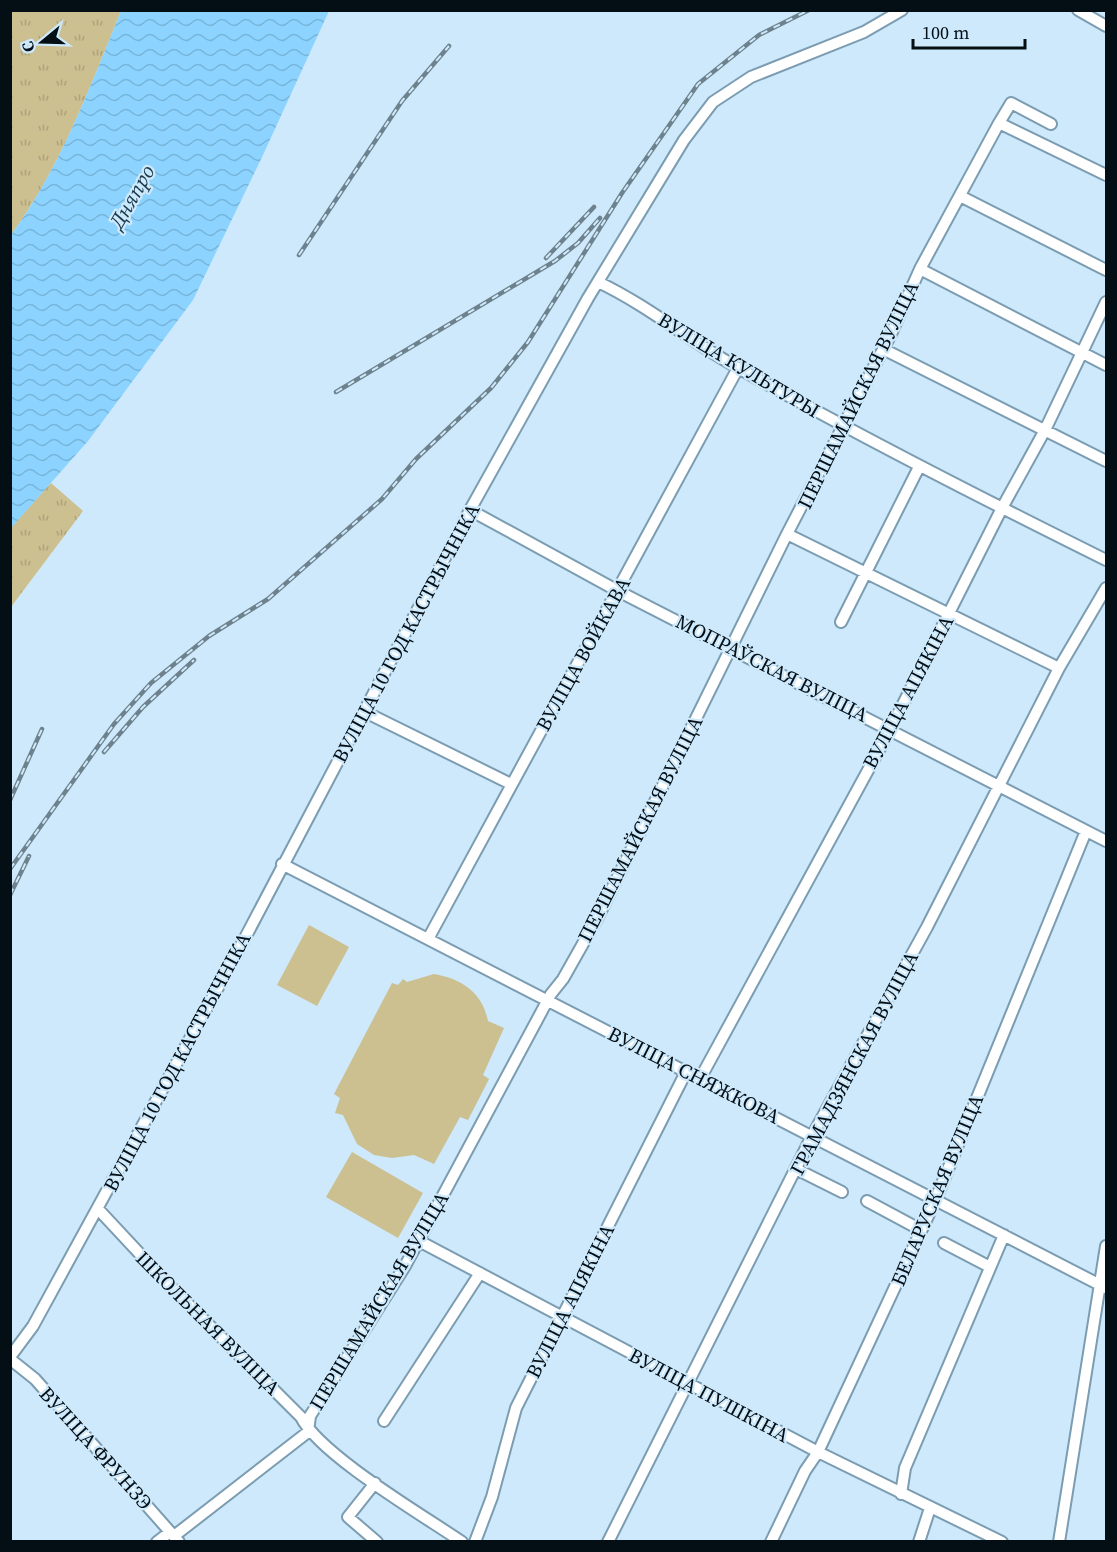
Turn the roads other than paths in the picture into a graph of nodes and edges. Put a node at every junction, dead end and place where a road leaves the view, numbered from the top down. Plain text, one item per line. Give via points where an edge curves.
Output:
1 (902, 10) edge
2 (1078, 10) edge
3 (1107, 27) edge
4 (999, 123) junction
5 (1050, 124) dead end
6 (1107, 175) edge
7 (960, 196) junction
8 (920, 270) junction
9 (1107, 270) edge
10 (598, 282) junction
11 (1107, 302) edge
12 (883, 349) junction
13 (1080, 352) junction
14 (1107, 365) edge
15 (738, 368) junction
16 (843, 427) junction
17 (1045, 430) junction
18 (1107, 461) edge
19 (919, 467) junction
20 (1002, 508) junction
21 (470, 510) junction
22 (787, 534) junction
23 (1107, 560) edge
24 (868, 571) junction
25 (1107, 588) edge
26 (618, 591) junction
27 (950, 613) junction
28 (841, 622) dead end
29 (732, 649) junction
30 (1059, 668) junction
31 (365, 712) junction
32 (891, 728) junction
33 (511, 784) junction
34 (1000, 785) junction
35 (1086, 831) junction
36 (1107, 840) edge
37 (282, 864) junction
38 (428, 939) junction
39 (547, 1001) junction
40 (687, 1070) junction
41 (701, 1077) junction
42 (812, 1136) junction
43 (796, 1169) junction
44 (842, 1192) dead end
45 (867, 1201) dead end
46 (935, 1201) junction
47 (98, 1209) junction
48 (921, 1230) junction
49 (1004, 1235) junction
50 (419, 1241) junction
51 (944, 1243) dead end
52 (1107, 1246) edge
53 (990, 1268) junction
54 (480, 1274) junction
55 (1103, 1286) edge
56 (562, 1317) junction
57 (10, 1358) edge
58 (688, 1384) junction
59 (384, 1421) dead end
60 (308, 1432) junction
61 (818, 1452) junction
62 (375, 1483) junction
63 (901, 1494) junction
64 (930, 1508) junction
65 (174, 1536) edge
66 (157, 1542) edge
67 (377, 1542) edge
68 (462, 1542) edge
69 (475, 1542) edge
70 (608, 1542) edge
71 (771, 1542) edge
72 (919, 1542) edge
73 (1002, 1542) edge
74 (1059, 1542) edge

1 - 10 street, ВУЛІЦА 10 ГОД КАСТРЫЧНІКА via 864,32 751,77 713,102 684,140
2 - 3 street
4 - 5 street, ПЕРШАМАЙСКАЯ ВУЛІЦА via 1011,103
4 - 6 street
4 - 7 street, ПЕРШАМАЙСКАЯ ВУЛІЦА
7 - 8 street, ПЕРШАМАЙСКАЯ ВУЛІЦА
7 - 9 street
8 - 12 street, ПЕРШАМАЙСКАЯ ВУЛІЦА
8 - 13 street
10 - 15 street, ВУЛІЦА КУЛЬТУРЫ via 626,295
10 - 21 street, ВУЛІЦА 10 ГОД КАСТРЫЧНІКА
11 - 13 street, ВУЛІЦА АПЯКІНА
12 - 16 street, ПЕРШАМАЙСКАЯ ВУЛІЦА
12 - 17 street
13 - 14 street
13 - 17 street, ВУЛІЦА АПЯКІНА
15 - 16 street, ВУЛІЦА КУЛЬТУРЫ
15 - 26 street, ВУЛІЦА ВОЙКАВА
16 - 19 street, ВУЛІЦА КУЛЬТУРЫ
16 - 22 street, ПЕРШАМАЙСКАЯ ВУЛІЦА
17 - 18 street
17 - 20 street, ВУЛІЦА АПЯКІНА
19 - 20 street, ВУЛІЦА КУЛЬТУРЫ
19 - 24 street
20 - 23 street, ВУЛІЦА КУЛЬТУРЫ
20 - 27 street, ВУЛІЦА АПЯКІНА
21 - 26 street, МОПРАЎСКАЯ ВУЛІЦА
21 - 31 street, ВУЛІЦА 10 ГОД КАСТРЫЧНІКА
22 - 24 street
22 - 29 street, ПЕРШАМАЙСКАЯ ВУЛІЦА
24 - 27 street
24 - 28 street
25 - 30 street, ГРАМАДЗЯНСКАЯ ВУЛІЦА
26 - 29 street, МОПРАЎСКАЯ ВУЛІЦА
26 - 33 street, ВУЛІЦА ВОЙКАВА
27 - 30 street
27 - 32 street, ВУЛІЦА АПЯКІНА
29 - 32 street, МОПРАЎСКАЯ ВУЛІЦА
29 - 39 street, ПЕРШАМАЙСКАЯ ВУЛІЦА via 598,916
30 - 34 street, ГРАМАДЗЯНСКАЯ ВУЛІЦА
31 - 33 street
31 - 37 street, ВУЛІЦА 10 ГОД КАСТРЫЧНІКА
32 - 34 street, МОПРАЎСКАЯ ВУЛІЦА
32 - 41 street, ВУЛІЦА АПЯКІНА
33 - 38 street, ВУЛІЦА ВОЙКАВА
34 - 35 street, МОПРАЎСКАЯ ВУЛІЦА
34 - 42 street, ГРАМАДЗЯНСКАЯ ВУЛІЦА
35 - 36 street, МОПРАЎСКАЯ ВУЛІЦА
35 - 46 street, БЕЛАРУСКАЯ ВУЛІЦА
37 - 38 street, ВУЛІЦА СНЯЖКОВА
37 - 47 street, ВУЛІЦА 10 ГОД КАСТРЫЧНІКА
38 - 39 street, ВУЛІЦА СНЯЖКОВА
39 - 40 street, ВУЛІЦА СНЯЖКОВА
39 - 50 street, ПЕРШАМАЙСКАЯ ВУЛІЦА
40 - 41 street, ВУЛІЦА СНЯЖКОВА
40 - 56 street, ВУЛІЦА АПЯКІНА
41 - 42 street, ВУЛІЦА СНЯЖКОВА
42 - 43 street, ГРАМАДЗЯНСКАЯ ВУЛІЦА
42 - 46 street, ВУЛІЦА СНЯЖКОВА
43 - 44 street
43 - 58 street, ГРАМАДЗЯНСКАЯ ВУЛІЦА
45 - 48 street
46 - 48 street, БЕЛАРУСКАЯ ВУЛІЦА
46 - 49 street, ВУЛІЦА СНЯЖКОВА
47 - 57 street, ВУЛІЦА 10 ГОД КАСТРЫЧНІКА via 33,1326
47 - 60 street, ШКОЛЬНАЯ ВУЛІЦА via 301,1417
48 - 61 street, БЕЛАРУСКАЯ ВУЛІЦА
49 - 53 street
49 - 55 street, ВУЛІЦА СНЯЖКОВА
50 - 54 street, ВУЛІЦА ПУШКІНА
50 - 60 street, ПЕРШАМАЙСКАЯ ВУЛІЦА via 310,1416
51 - 53 street
52 - 55 street
53 - 63 street via 905,1468
54 - 56 street, ВУЛІЦА ПУШКІНА
54 - 59 street
55 - 74 street
56 - 58 street, ВУЛІЦА ПУШКІНА
56 - 69 street, ВУЛІЦА АПЯКІНА via 516,1408 492,1497
57 - 65 street, ВУЛІЦА ФРУНЗЭ via 35,1379
58 - 61 street, ВУЛІЦА ПУШКІНА
58 - 70 street, ГРАМАДЗЯНСКАЯ ВУЛІЦА
60 - 62 street, ШКОЛЬНАЯ ВУЛІЦА
60 - 65 street, ПЕРШАМАЙСКАЯ ВУЛІЦА
61 - 63 street, ВУЛІЦА ПУШКІНА
61 - 71 street, БЕЛАРУСКАЯ ВУЛІЦА
62 - 67 street via 348,1517
62 - 68 street, ШКОЛЬНАЯ ВУЛІЦА
63 - 64 street, ВУЛІЦА ПУШКІНА
64 - 72 street
64 - 73 street, ВУЛІЦА ПУШКІНА
65 - 66 street, ПЕРШАМАЙСКАЯ ВУЛІЦА

